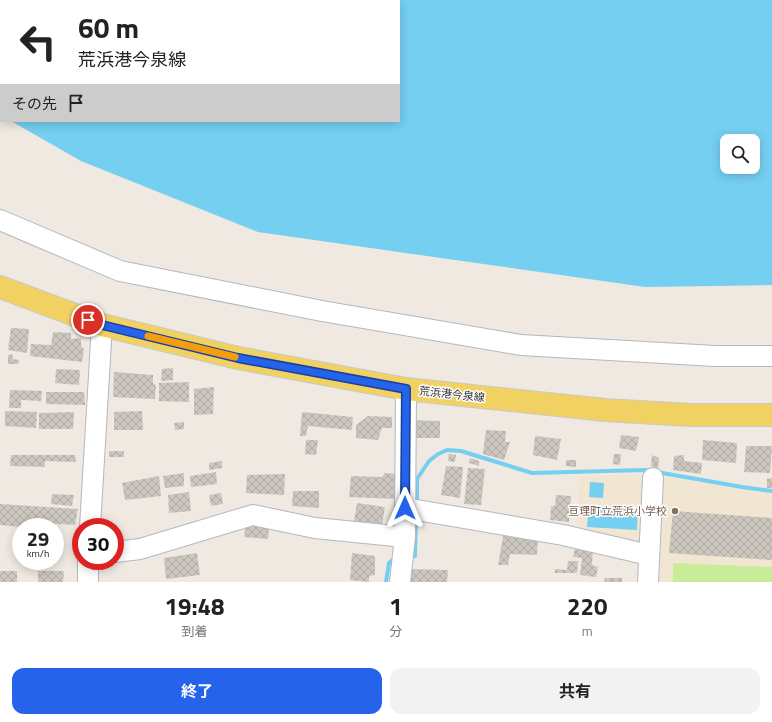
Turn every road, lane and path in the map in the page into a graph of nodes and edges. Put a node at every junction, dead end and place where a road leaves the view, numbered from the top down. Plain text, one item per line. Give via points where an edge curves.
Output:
1 (0, 220) edge
2 (0, 287) edge
3 (102, 325) junction
4 (772, 356) edge
5 (406, 389) junction
6 (772, 415) edge
7 (653, 478) dead end
8 (412, 509) junction
9 (91, 518) edge
10 (405, 537) junction
11 (124, 551) edge
12 (649, 555) junction
13 (88, 570) edge
14 (88, 582) edge
15 (400, 582) edge
16 (648, 582) edge

1 - 4 street via 120,271 322,311 521,345 715,356
2 - 3 main road, 荒浜港今泉線
3 - 5 main road, 荒浜港今泉線 via 238,358
3 - 9 street
5 - 6 main road, 荒浜港今泉線 via 605,410 691,415
5 - 8 street
7 - 12 street
8 - 10 street
8 - 12 street via 563,535
10 - 11 street via 315,528 253,515 140,549
10 - 15 street
12 - 16 street
13 - 14 street

